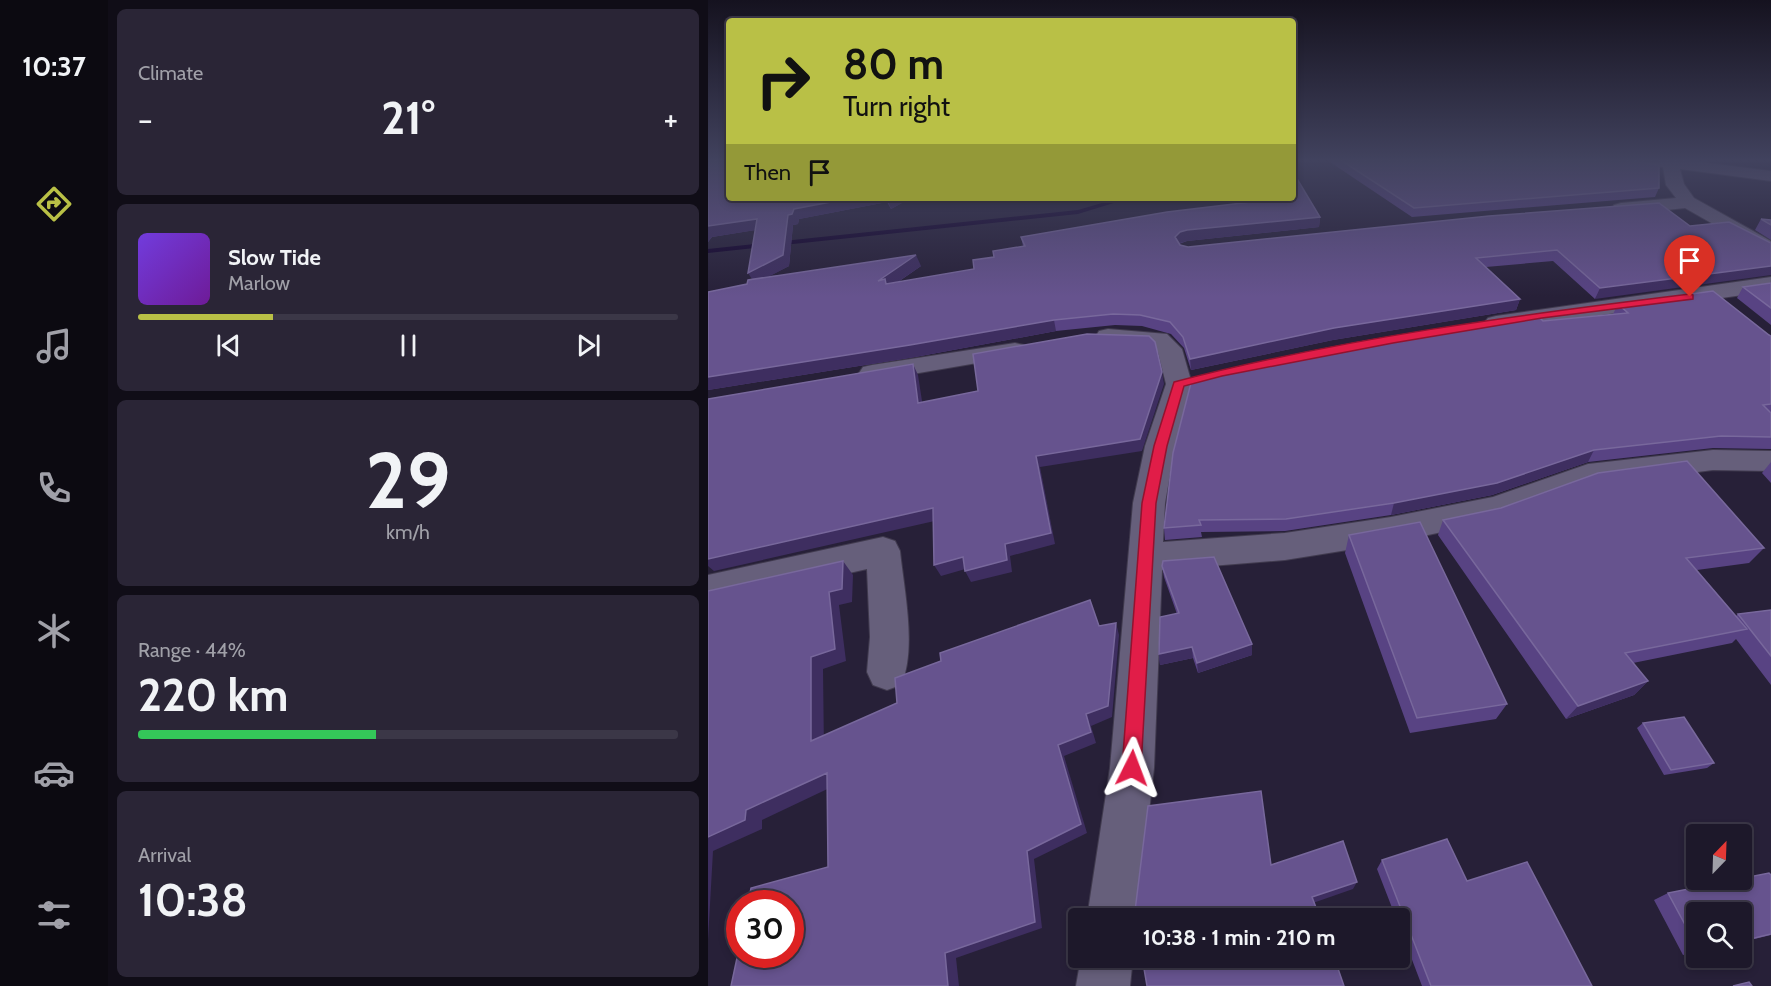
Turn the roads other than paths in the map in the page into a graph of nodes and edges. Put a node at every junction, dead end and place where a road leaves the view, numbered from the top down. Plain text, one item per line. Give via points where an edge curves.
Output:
1 (1658, 205) edge
2 (1694, 205) edge
3 (1598, 211) edge
4 (1771, 249) edge
5 (1771, 284) edge
6 (1711, 292) junction
7 (1737, 312) edge
8 (1474, 326) edge
9 (1089, 336) edge
10 (1043, 345) edge
11 (845, 377) edge
12 (1771, 460) edge
13 (1144, 557) junction
14 (708, 590) edge
15 (888, 672) dead end
16 (1113, 908) edge
17 (1105, 968) edge
18 (1103, 986) edge

1 - 3 street
2 - 4 street
5 - 6 street
6 - 7 street
6 - 8 street
9 - 13 street via 1158,339 1170,349 1189,381 1160,446
10 - 11 street
12 - 13 street via 1713,460 1588,475 1492,510 1370,535 1269,550
13 - 16 street via 1132,768
14 - 15 street via 883,551
17 - 18 street

